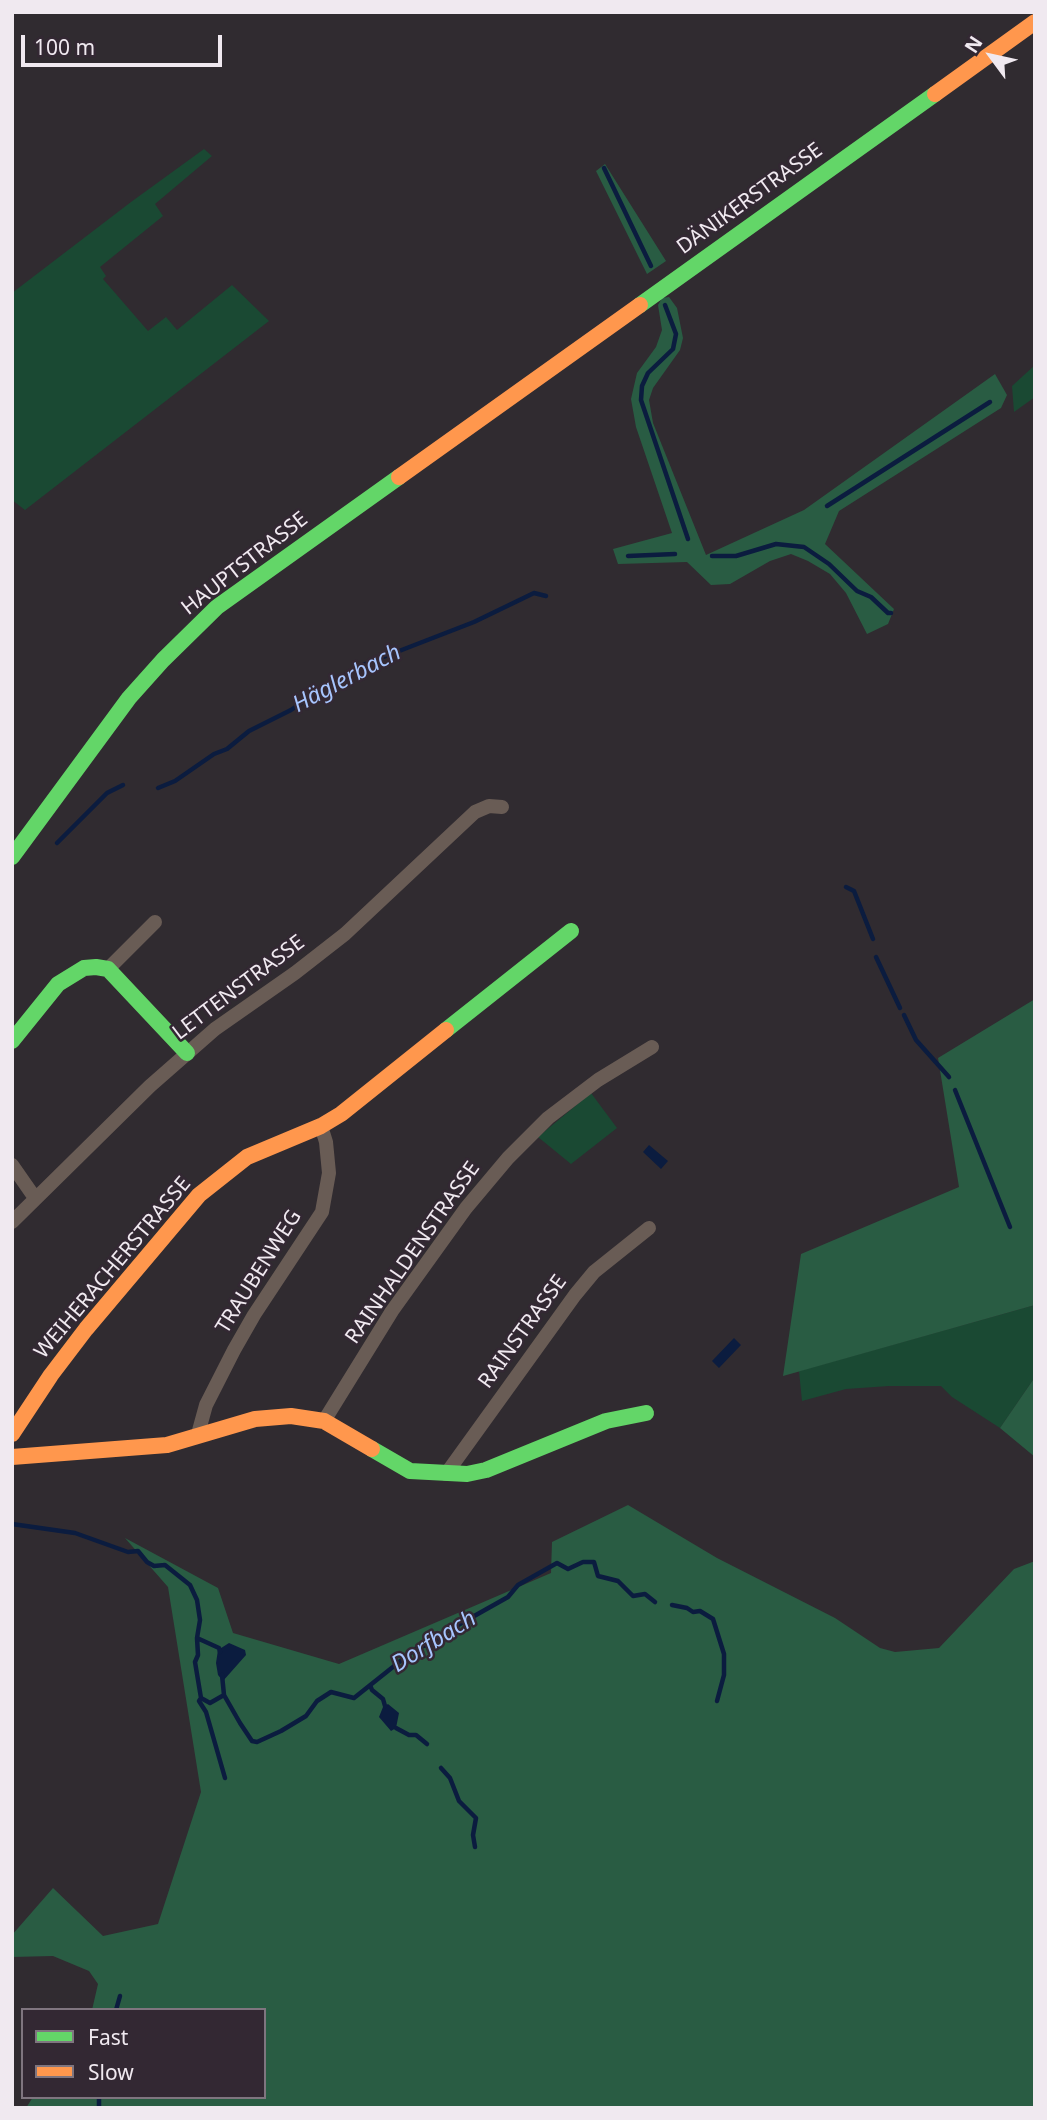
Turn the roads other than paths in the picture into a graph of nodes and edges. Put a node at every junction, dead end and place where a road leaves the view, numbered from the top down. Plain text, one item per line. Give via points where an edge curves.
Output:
1 (1035, 22) edge
2 (490, 410) joint
3 (502, 807) dead end
4 (12, 858) edge
5 (155, 922) dead end
6 (571, 931) dead end
7 (108, 968) junction
8 (12, 1041) edge
9 (652, 1047) dead end
10 (187, 1053) junction
11 (321, 1126) junction
12 (12, 1165) edge
13 (35, 1198) junction
14 (12, 1222) edge
15 (649, 1228) dead end
16 (646, 1413) dead end
17 (324, 1421) junction
18 (12, 1434) edge
19 (198, 1434) junction
20 (12, 1457) edge
21 (446, 1474) junction

1 - 2 street, DÄNIKERSTRASSE
2 - 4 street, HAUPTSTRASSE via 217,607 129,698
3 - 10 street, LETTENSTRASSE via 475,812 345,934
5 - 7 street
6 - 11 street, WEIHERACHERSTRASSE
7 - 8 street via 84,968 71,974
7 - 10 street
9 - 17 street, RAINHALDENSTRASSE via 548,1118 508,1158 392,1311
10 - 13 street, LETTENSTRASSE
11 - 18 street, WEIHERACHERSTRASSE via 247,1157 199,1195 86,1329
11 - 19 street, TRAUBENWEG via 329,1173 322,1212 234,1350 206,1405
12 - 13 street
13 - 14 street, LETTENSTRASSE
15 - 21 street, RAINSTRASSE via 594,1272
16 - 21 street via 606,1421 486,1470
17 - 19 street via 271,1416
17 - 21 street via 410,1471
19 - 20 street via 167,1445

